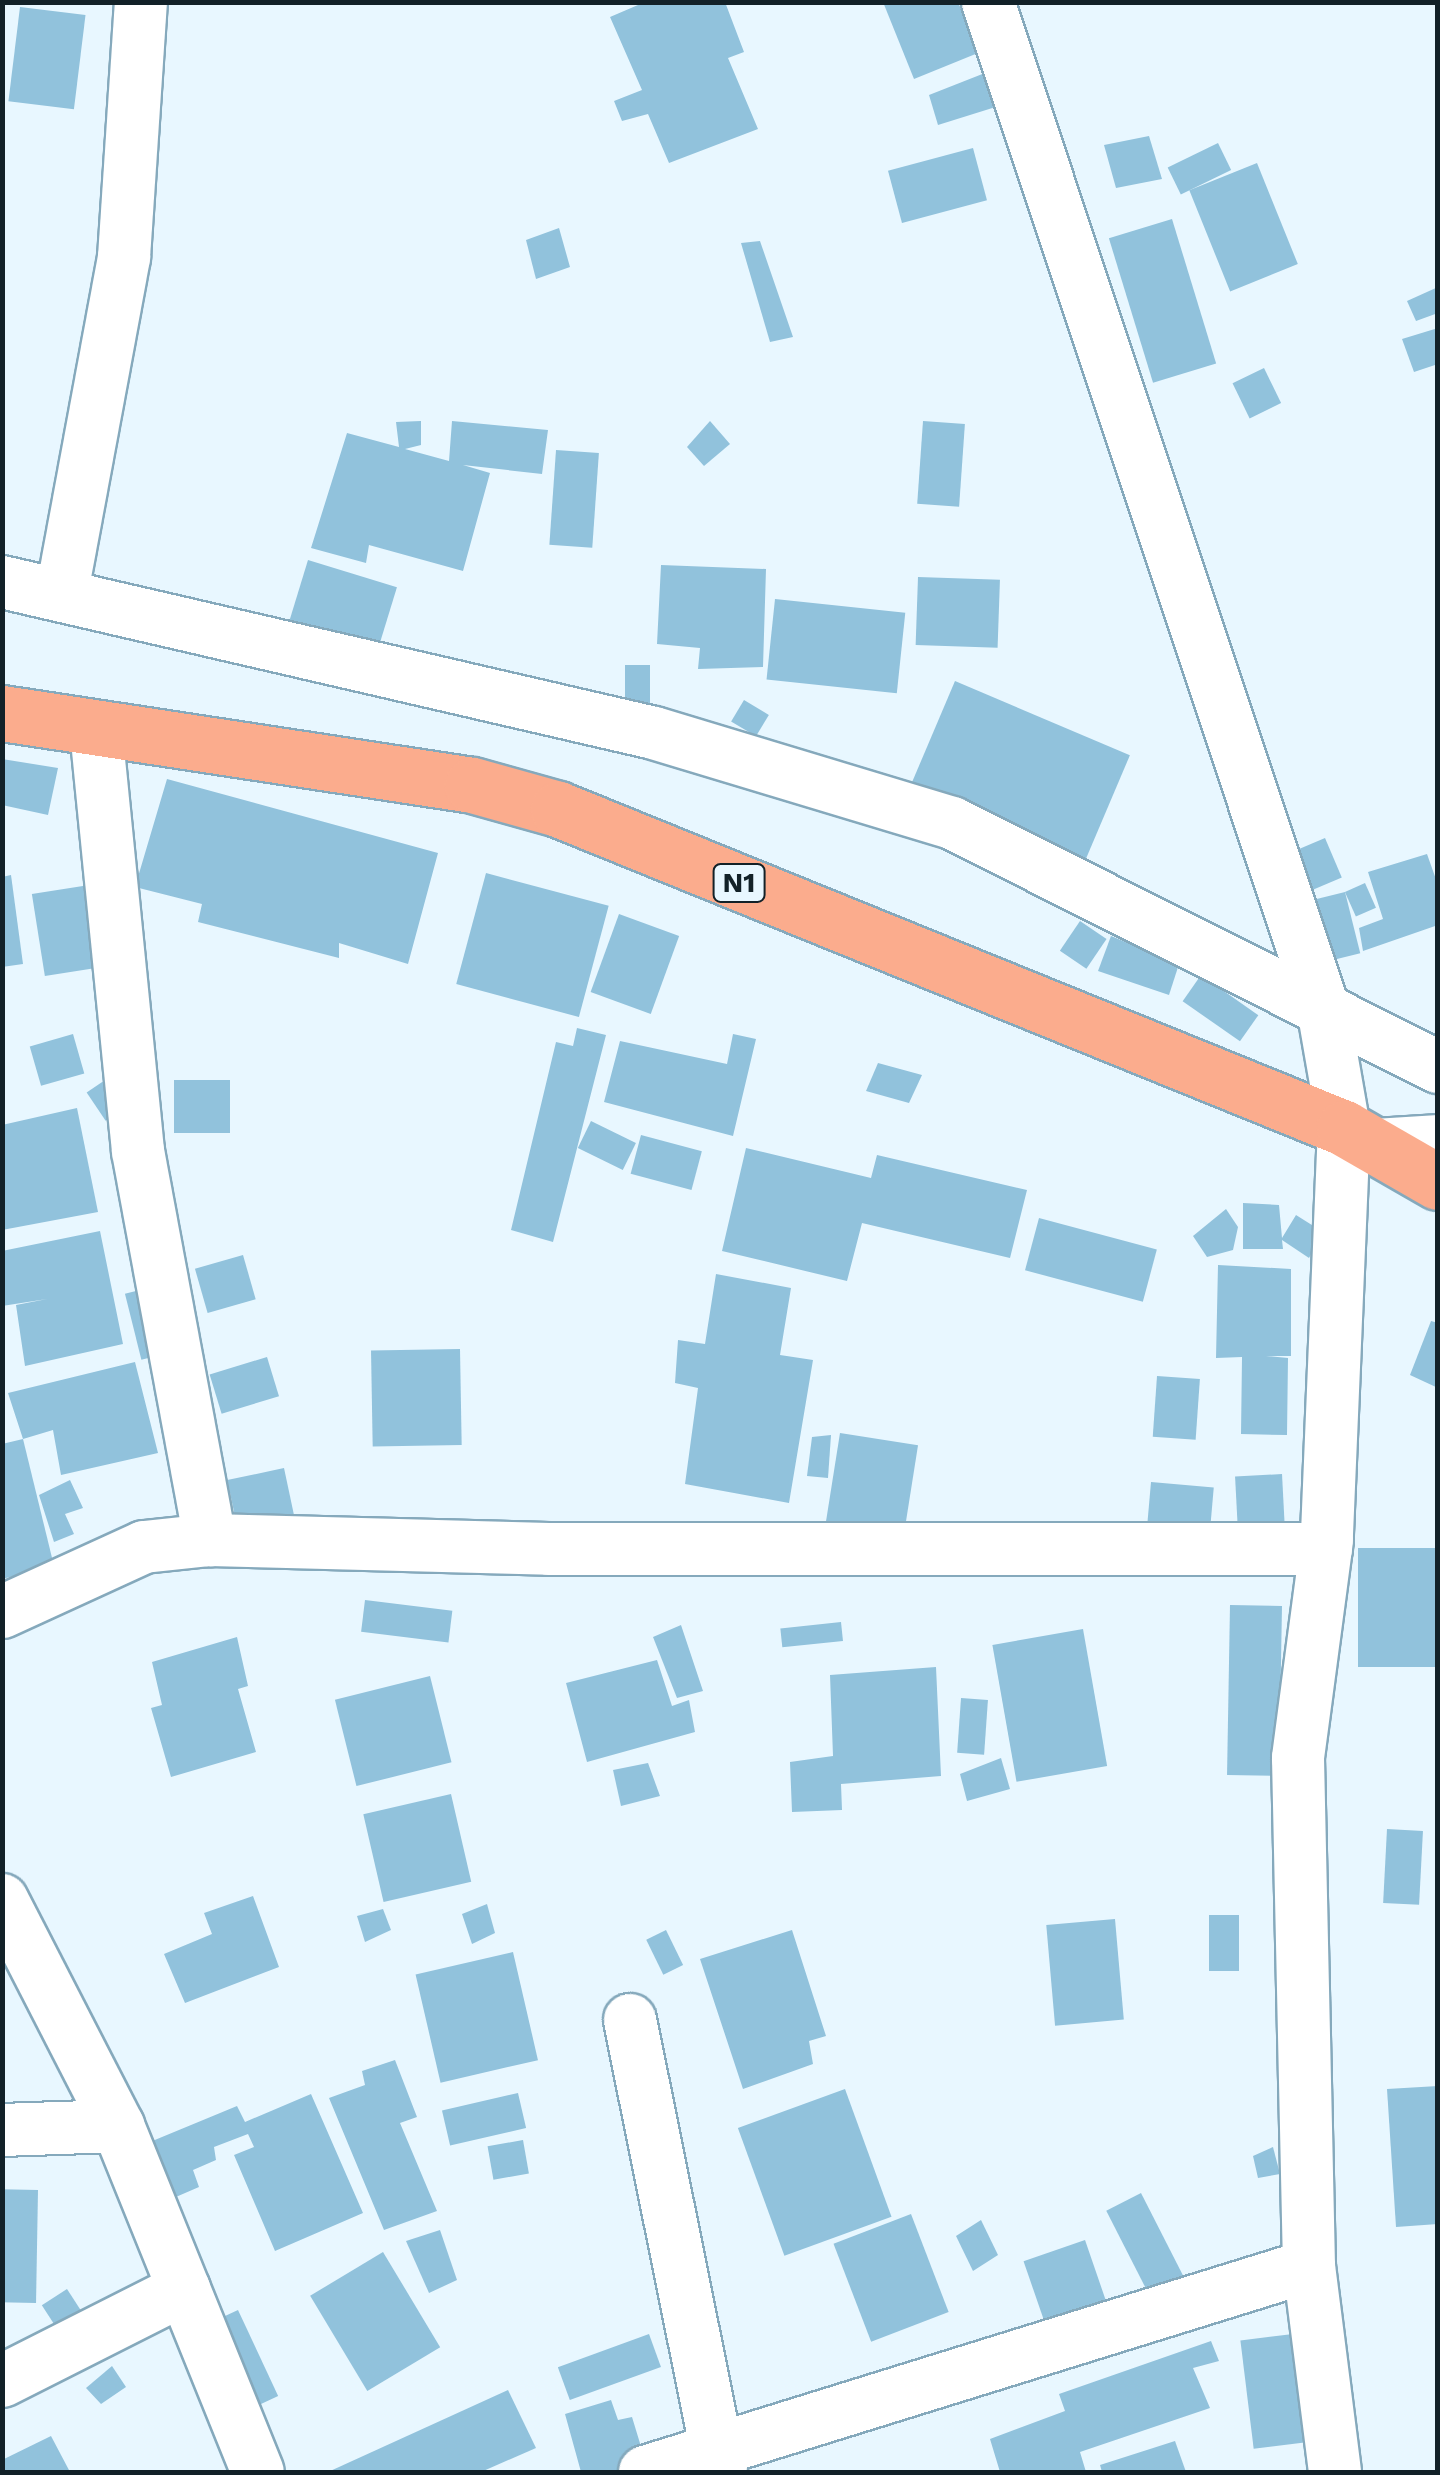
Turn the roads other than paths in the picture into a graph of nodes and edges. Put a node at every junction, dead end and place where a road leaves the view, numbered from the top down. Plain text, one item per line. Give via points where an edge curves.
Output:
1 (140, 2) edge
2 (988, 2) edge
3 (2, 582) edge
4 (62, 592) junction
5 (2, 713) edge
6 (96, 730) junction
7 (1323, 1008) junction
8 (1438, 1067) edge
9 (1359, 1137) junction
10 (1438, 1141) edge
11 (1438, 1182) edge
12 (210, 1540) junction
13 (1326, 1549) junction
14 (2, 1612) edge
15 (2, 1900) edge
16 (630, 2020) dead end
17 (118, 2126) junction
18 (2, 2130) edge
19 (1309, 2266) junction
20 (184, 2289) junction
21 (2, 2381) edge
22 (717, 2462) edge
23 (258, 2472) edge
24 (645, 2472) edge
25 (1335, 2472) edge

1 - 4 street via 124,256
2 - 7 street
3 - 4 street
4 - 7 street via 654,732 952,824
5 - 6 highway, N1
6 - 9 highway, N1 via 472,786 558,809
6 - 12 street via 138,1151
7 - 8 street
7 - 9 street
9 - 10 street
9 - 11 highway, N1
9 - 13 street
12 - 13 street via 549,1550
12 - 14 street via 144,1547
13 - 19 street via 1298,1758
15 - 17 street
16 - 22 street
17 - 18 street
17 - 20 street
19 - 22 street
19 - 25 street
20 - 21 street
20 - 23 street
22 - 24 street

